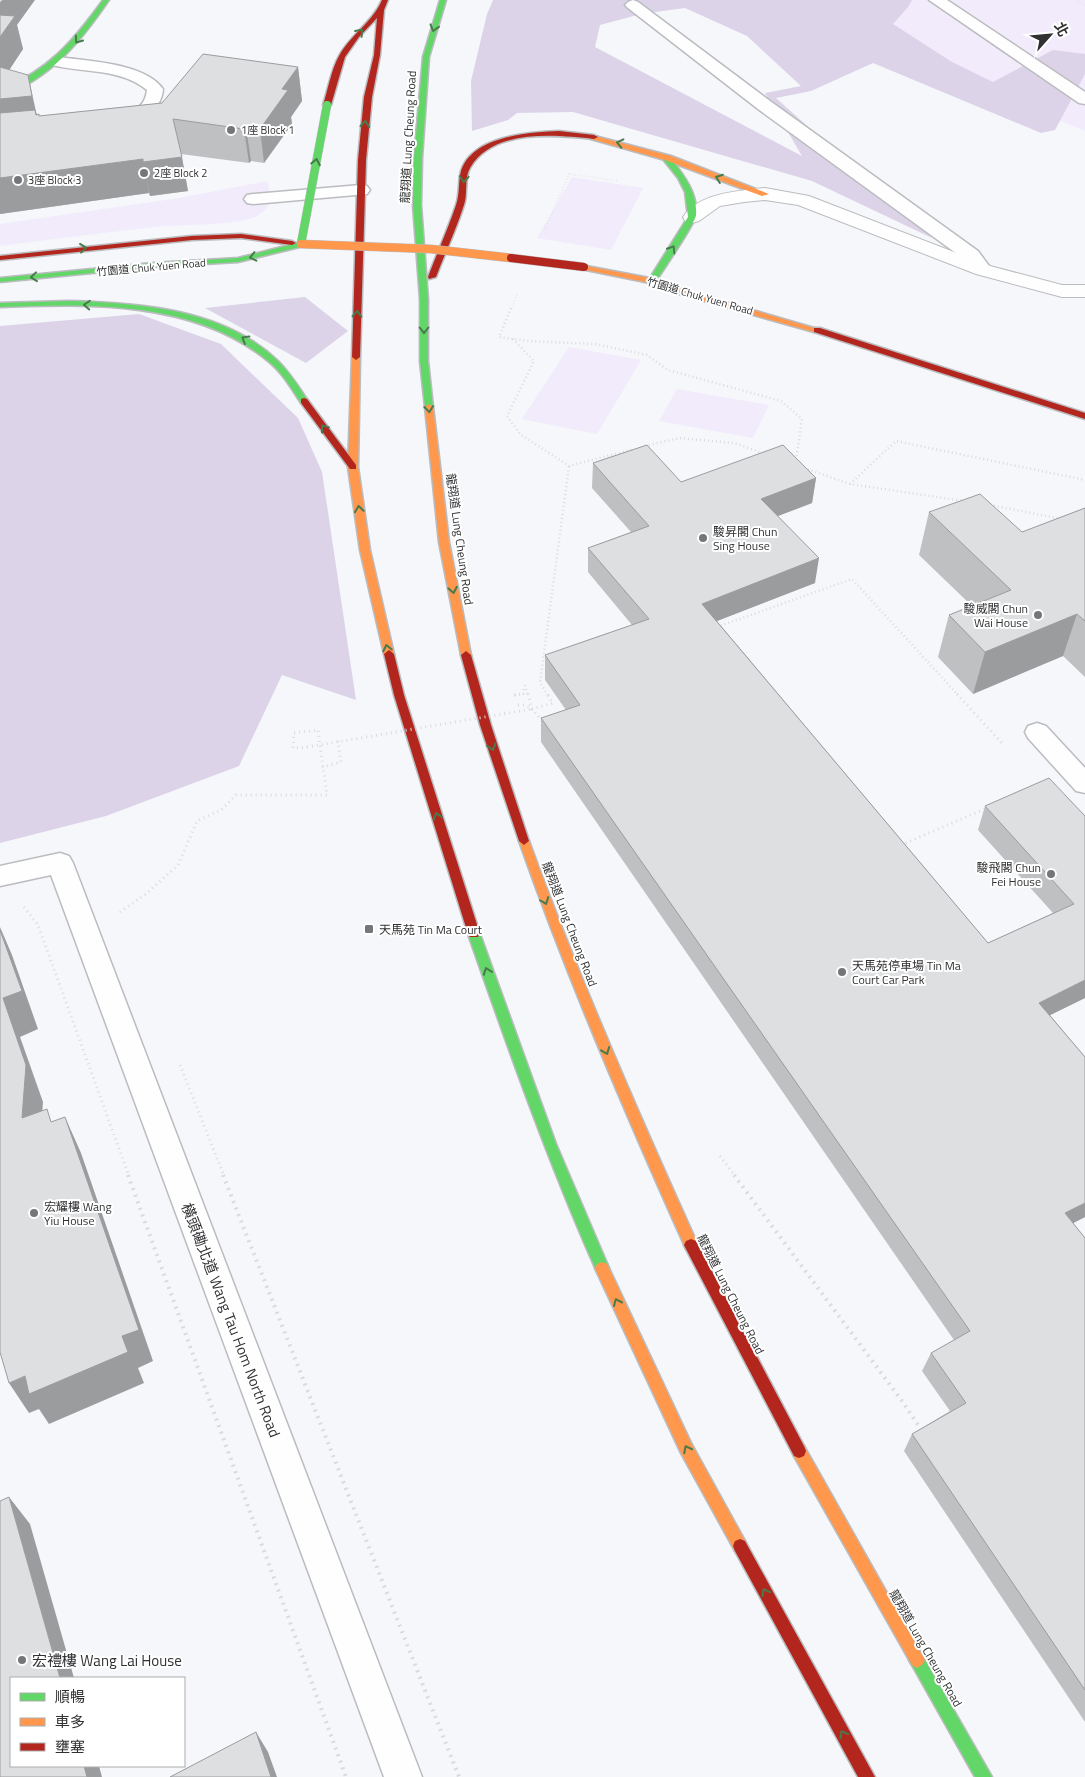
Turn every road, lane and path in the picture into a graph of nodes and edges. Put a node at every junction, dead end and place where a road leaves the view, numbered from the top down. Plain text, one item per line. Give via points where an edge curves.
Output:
1 (106, 0) edge
2 (443, 0) edge
3 (937, 0) edge
4 (1077, 0) edge
5 (383, 5) edge
6 (633, 5) dead end
7 (1085, 5) edge
8 (58, 62) junction
9 (0, 94) edge
10 (1085, 99) edge
11 (110, 126) edge
12 (666, 158) junction
13 (619, 182) dead end
14 (361, 190) junction
15 (765, 194) junction
16 (254, 199) dead end
17 (692, 217) junction
18 (542, 237) dead end
19 (300, 244) junction
20 (0, 258) edge
21 (983, 270) junction
22 (0, 280) edge
23 (652, 281) junction
24 (1085, 291) edge
25 (518, 292) dead end
26 (424, 299) junction
27 (0, 305) edge
28 (513, 339) junction
29 (1085, 416) edge
30 (769, 456) edge
31 (569, 466) junction
32 (353, 467) junction
33 (1085, 480) edge
34 (850, 484) junction
35 (967, 502) edge
36 (987, 505) edge
37 (1068, 520) edge
38 (712, 629) edge
39 (524, 685) dead end
40 (514, 695) dead end
41 (532, 709) junction
42 (544, 724) edge
43 (1037, 732) dead end
44 (338, 741) junction
45 (1006, 748) dead end
46 (322, 766) junction
47 (1085, 784) edge
48 (994, 805) edge
49 (894, 848) edge
50 (0, 876) edge
51 (17, 906) dead end
52 (123, 922) dead end
53 (178, 1061) dead end
54 (720, 1156) dead end
55 (924, 1433) edge
56 (346, 1777) edge
57 (403, 1777) edge
58 (459, 1777) edge
59 (866, 1777) edge
60 (984, 1777) edge

1 -> 8 main road
2 -> 26 main road, 龍翔道 Lung Cheung Road via 426,57 420,121 417,205
3 - 10 lane
4 - 7 path
14 -> 5 main road via 368,96
19 -> 5 main road, bridge via 327,105 342,57
6 - 21 lane via 971,255
8 - 9 main road via 28,82
8 - 11 lane via 138,77 155,89 153,101 142,112
15 -> 12 main road
12 - 17 main road via 687,185 694,206
12 -> 26 main road via 618,142 556,134 514,136 484,149 466,166 461,202
13 - 18 path via 569,174
14 - 16 lane
32 -> 14 main road
15 - 17 street via 714,202
15 - 21 street via 802,200
23 -> 17 main road
20 -> 19 main road, 竹園道 Chuk Yuen Road via 152,241 240,236
19 -> 22 main road, 竹園道 Chuk Yuen Road via 238,260
19 - 23 main road, 竹園道 Chuk Yuen Road, bridge via 463,252 584,267
21 - 24 street via 1062,291
23 - 29 main road, 竹園道 Chuk Yuen Road via 846,338
25 - 28 path via 499,337
26 -> 60 main road, 龍翔道 Lung Cheung Road via 424,361 444,542 457,612 473,684 495,757 545,900 655,1168 734,1331 851,1545
32 -> 27 main road via 282,370 262,351 234,333 200,321 144,310 66,303
28 - 31 path via 534,361 507,416 520,434
28 - 34 path via 595,344 647,355 668,370 781,401 802,419 795,465
30 - 31 path via 734,443 679,438
31 - 41 path via 540,683 553,703
59 -> 32 main road via 686,1448 564,1181 471,925 399,695 365,550
33 - 34 path via 896,441
34 - 35 path
36 - 37 path
38 - 45 path via 852,579
39 - 41 path
40 - 41 path via 519,706
41 - 42 path
41 - 44 path, bridge
43 - 47 lane
44 - 46 path via 341,762
44 - 46 path, bridge via 293,748 294,734 318,730
46 - 52 path via 327,795 236,795 221,810 197,821 178,865 120,912
48 - 49 path
50 - 57 lane, 橫頭磡北道 Wang Tau Hom North Road via 60,863
51 - 56 path via 24,907 38,925
53 - 58 path
54 - 55 path

